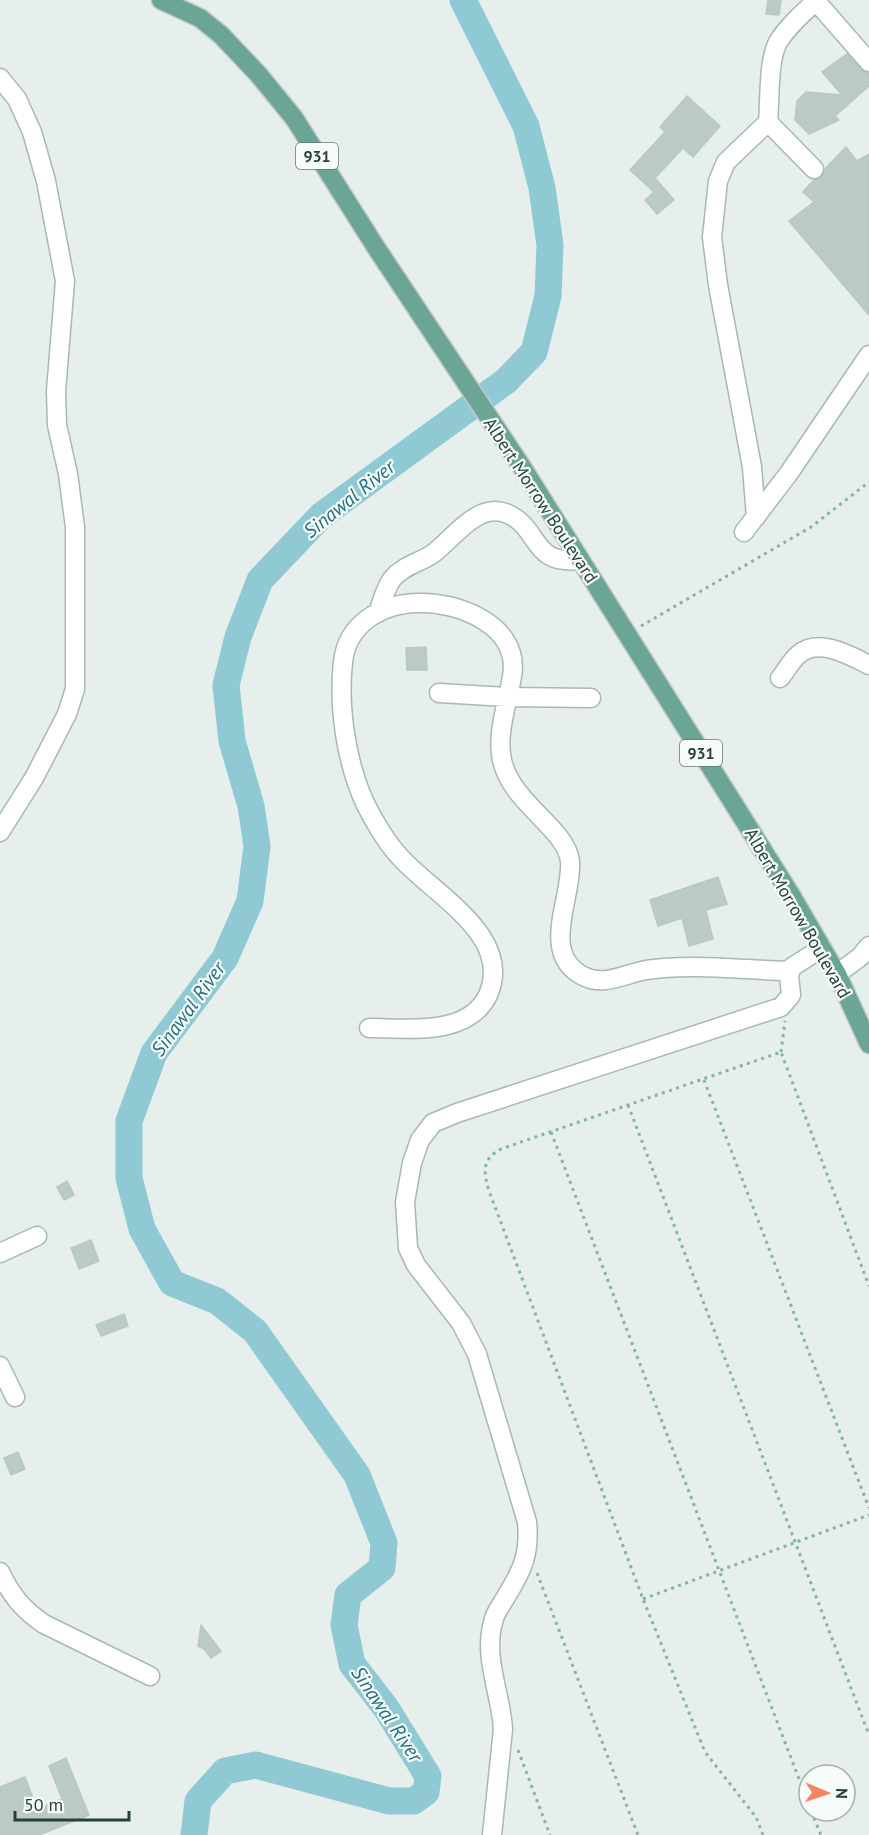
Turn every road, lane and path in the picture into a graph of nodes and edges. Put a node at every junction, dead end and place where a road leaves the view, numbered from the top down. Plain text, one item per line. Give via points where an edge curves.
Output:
1 (161, 0) edge
2 (816, 0) edge
3 (869, 62) edge
4 (0, 78) edge
5 (768, 122) junction
6 (814, 169) dead end
7 (869, 355) edge
8 (869, 482) edge
9 (756, 517) junction
10 (744, 532) dead end
11 (580, 560) junction
12 (378, 613) junction
13 (626, 634) junction
14 (869, 665) edge
15 (780, 678) dead end
16 (439, 693) dead end
17 (507, 698) junction
18 (591, 698) dead end
19 (0, 832) edge
20 (869, 946) edge
21 (822, 948) junction
22 (789, 971) junction
23 (837, 974) junction
24 (786, 1004) junction
25 (369, 1028) dead end
26 (869, 1044) edge
27 (781, 1052) junction
28 (704, 1080) junction
29 (628, 1105) junction
30 (551, 1132) junction
31 (37, 1236) dead end
32 (0, 1253) edge
33 (869, 1286) edge
34 (0, 1366) edge
35 (15, 1397) dead end
36 (869, 1508) edge
37 (869, 1515) edge
38 (796, 1542) junction
39 (530, 1544) junction
40 (719, 1571) junction
41 (0, 1572) edge
42 (644, 1599) junction
43 (150, 1676) dead end
44 (869, 1735) edge
45 (515, 1740) dead end
46 (797, 1773) edge
47 (492, 1835) edge
48 (550, 1835) edge
49 (638, 1835) edge
50 (763, 1835) edge

1 - 11 main road, Albert Morrow Boulevard / 931 via 200,18 220,35 294,118
2 - 3 street
2 - 5 street via 777,45
4 - 19 street via 17,99 32,132 46,181 64,281 57,425 75,527 75,689 67,714 34,778
5 - 6 street
5 - 9 street via 726,162 718,181 712,237 752,466
7 - 9 street
8 - 13 path via 811,527
9 - 10 street
11 - 12 street via 554,559 542,551 519,520 506,513 487,514 467,520 441,548 408,565 393,578
11 - 13 main road, Albert Morrow Boulevard / 931
12 - 17 street via 402,604 420,603 470,613 487,621 506,641 513,659
12 - 25 street via 359,624 345,646 342,672 351,759 364,802 398,855 481,933 492,952 494,977 486,999 472,1014 447,1026
13 - 21 main road, Albert Morrow Boulevard / 931
14 - 15 street via 841,651 822,648 798,654
16 - 17 street
17 - 18 street
17 - 22 street via 501,757 510,783 531,810 555,831 570,858 559,934 561,950 573,969 597,981 645,970
20 - 23 street
21 - 22 street
21 - 23 main road, Albert Morrow Boulevard / 931
22 - 24 street via 791,995
23 - 26 main road, Albert Morrow Boulevard / 931
24 - 27 path
24 - 39 street via 457,1113 433,1123 420,1140 405,1202 408,1248 461,1323 477,1354 527,1522
27 - 28 path
27 - 33 path
28 - 29 path
28 - 36 path
29 - 30 path
29 - 38 path
30 - 40 path
30 - 42 path via 492,1154 485,1162 484,1177
31 - 32 street
34 - 35 street
37 - 38 path
38 - 40 path
38 - 44 path
39 - 47 street via 494,1618 490,1641 492,1676 503,1729
39 - 49 path via 538,1577
40 - 42 path
40 - 46 path
41 - 43 street via 10,1593 44,1624
42 - 50 path via 705,1752 756,1817
45 - 48 path

